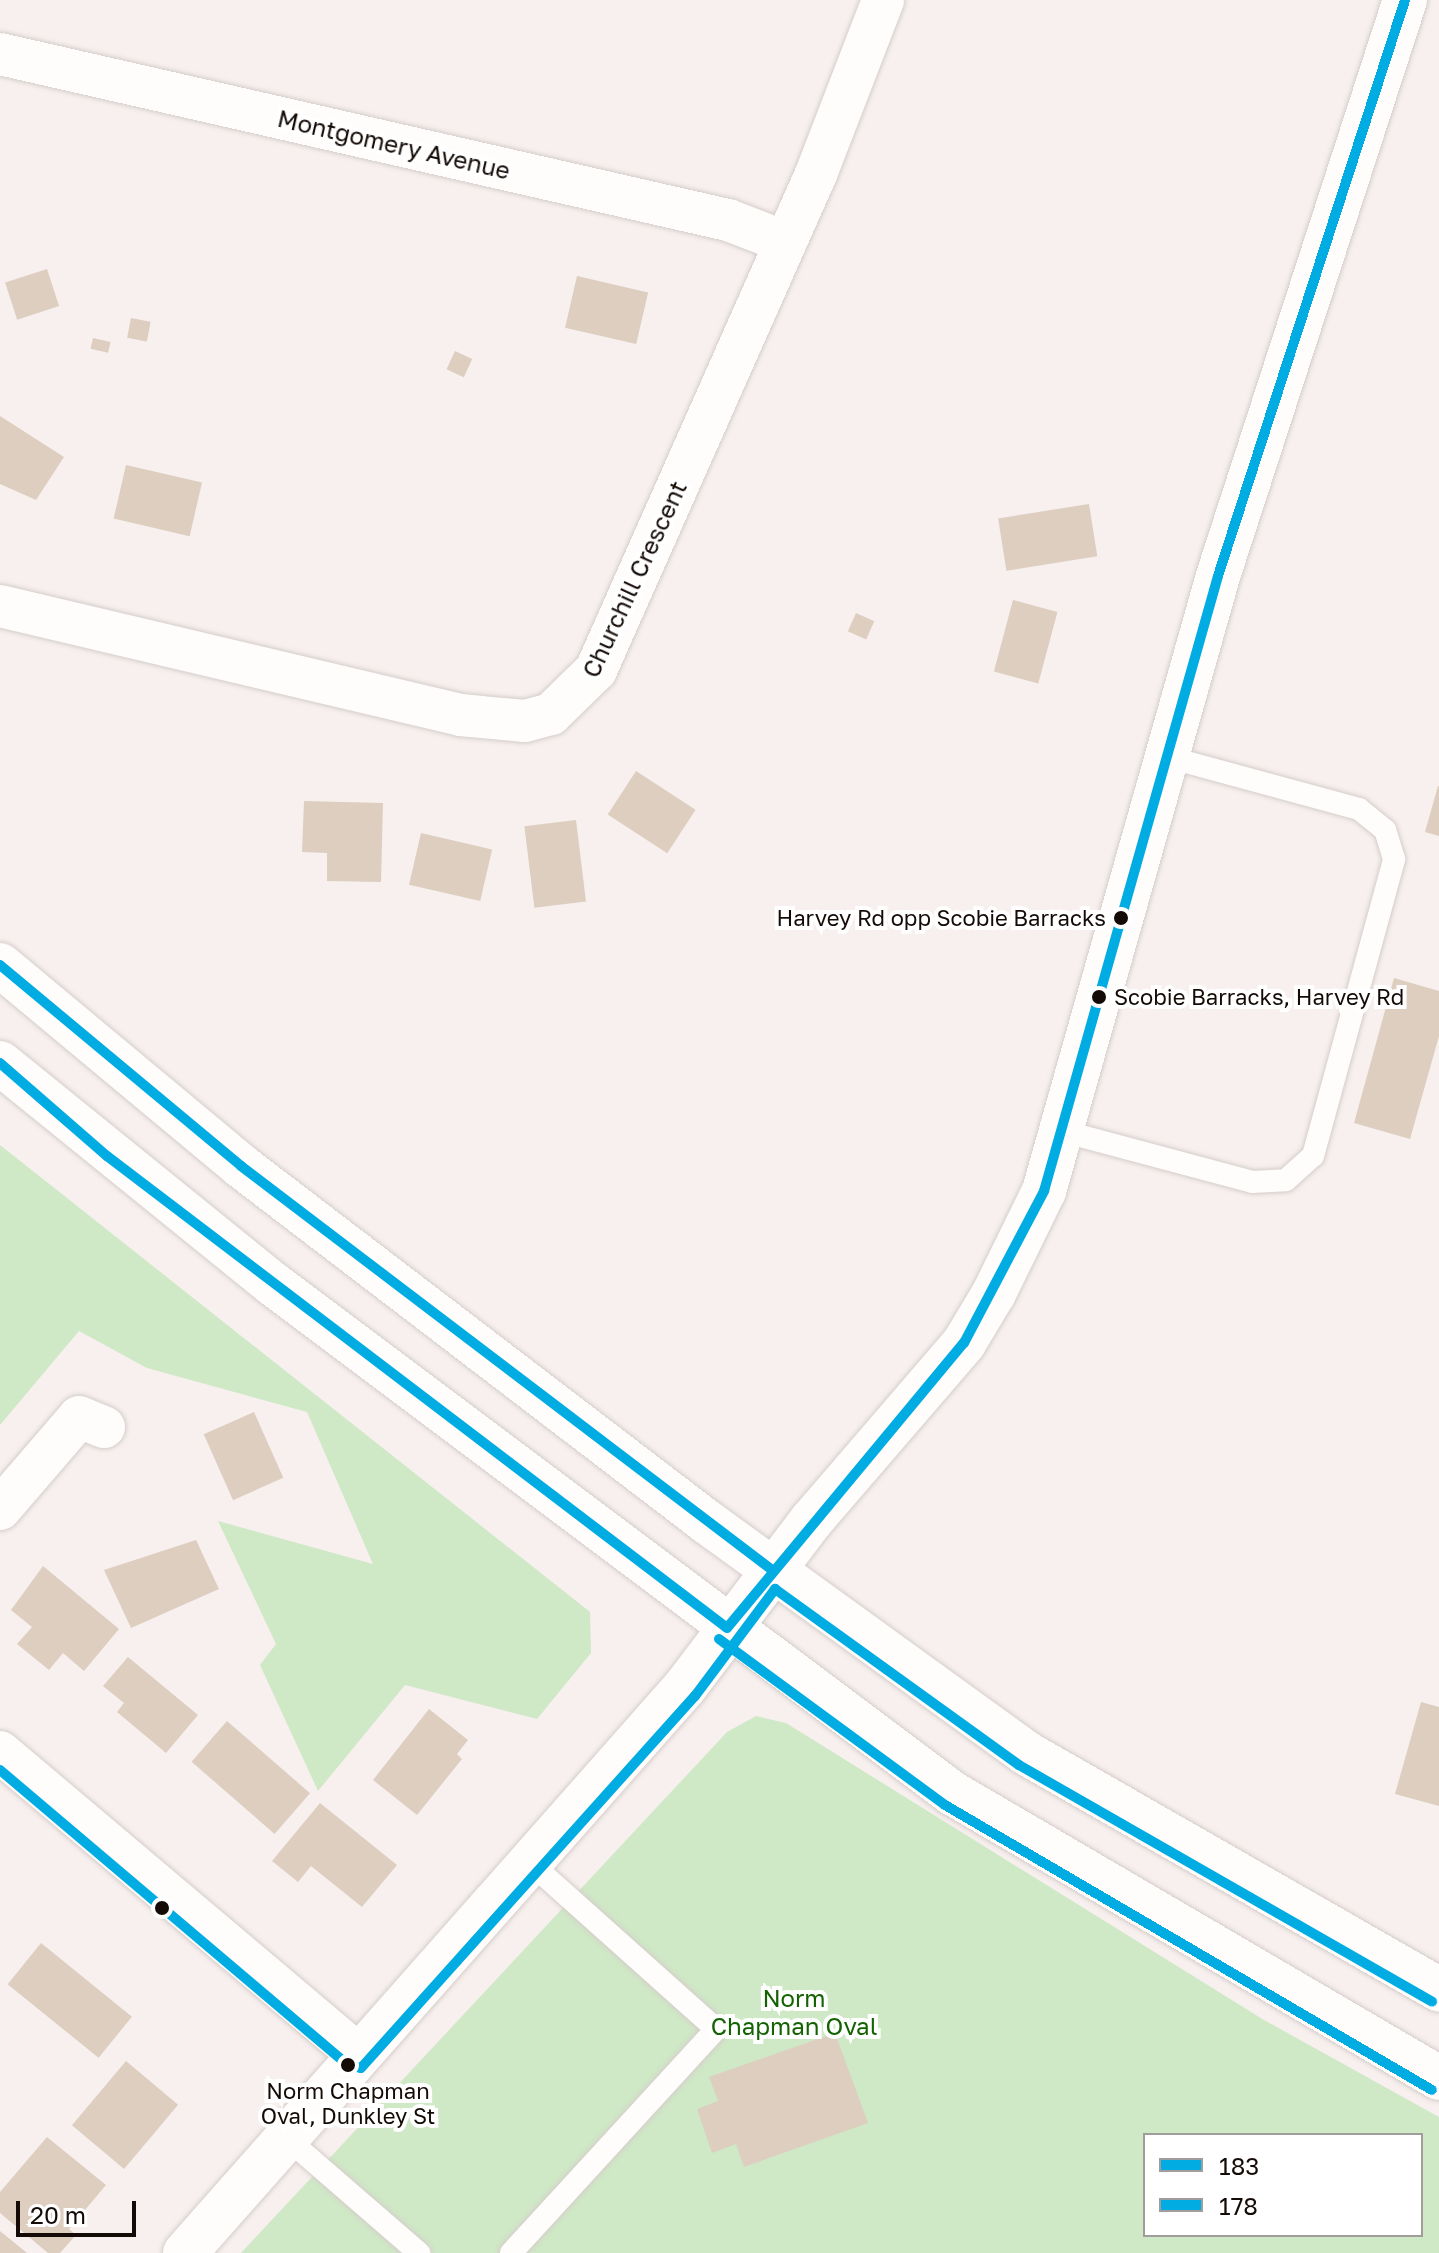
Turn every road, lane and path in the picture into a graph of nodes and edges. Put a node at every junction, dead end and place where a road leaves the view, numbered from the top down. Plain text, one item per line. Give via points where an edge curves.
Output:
1 (883, 0) edge
2 (1405, 0) edge
3 (0, 54) edge
4 (785, 242) junction
5 (0, 606) edge
6 (1167, 757) junction
7 (0, 965) edge
8 (0, 1063) edge
9 (1062, 1131) junction
10 (104, 1427) dead end
11 (0, 1509) edge
12 (772, 1570) junction
13 (727, 1628) junction
14 (0, 1752) edge
15 (528, 1861) junction
16 (1439, 1990) edge
17 (357, 2054) junction
18 (1439, 2078) edge
19 (284, 2136) junction
20 (185, 2253) edge
21 (419, 2253) edge
22 (511, 2253) edge

1 - 4 street, Churchill Crescent
2 - 6 main road via 1218,576
3 - 4 street, Montgomery Avenue via 728,220
4 - 5 street, Churchill Crescent via 596,670 551,714 525,721 460,715
6 - 9 main road
6 - 9 lane via 1359,809 1385,830 1394,859 1313,1156 1286,1180 1252,1182
7 - 12 main road via 241,1166
8 - 13 main road via 119,1165
9 - 12 main road via 1019,1246 964,1343
10 - 11 street via 79,1417
12 - 13 main road
12 - 16 main road via 1026,1753
13 - 15 main road via 685,1687
13 - 18 main road via 952,1793
14 - 17 street
15 - 17 main road
15 - 22 lane via 716,2029
17 - 19 main road
19 - 20 main road
19 - 21 lane

